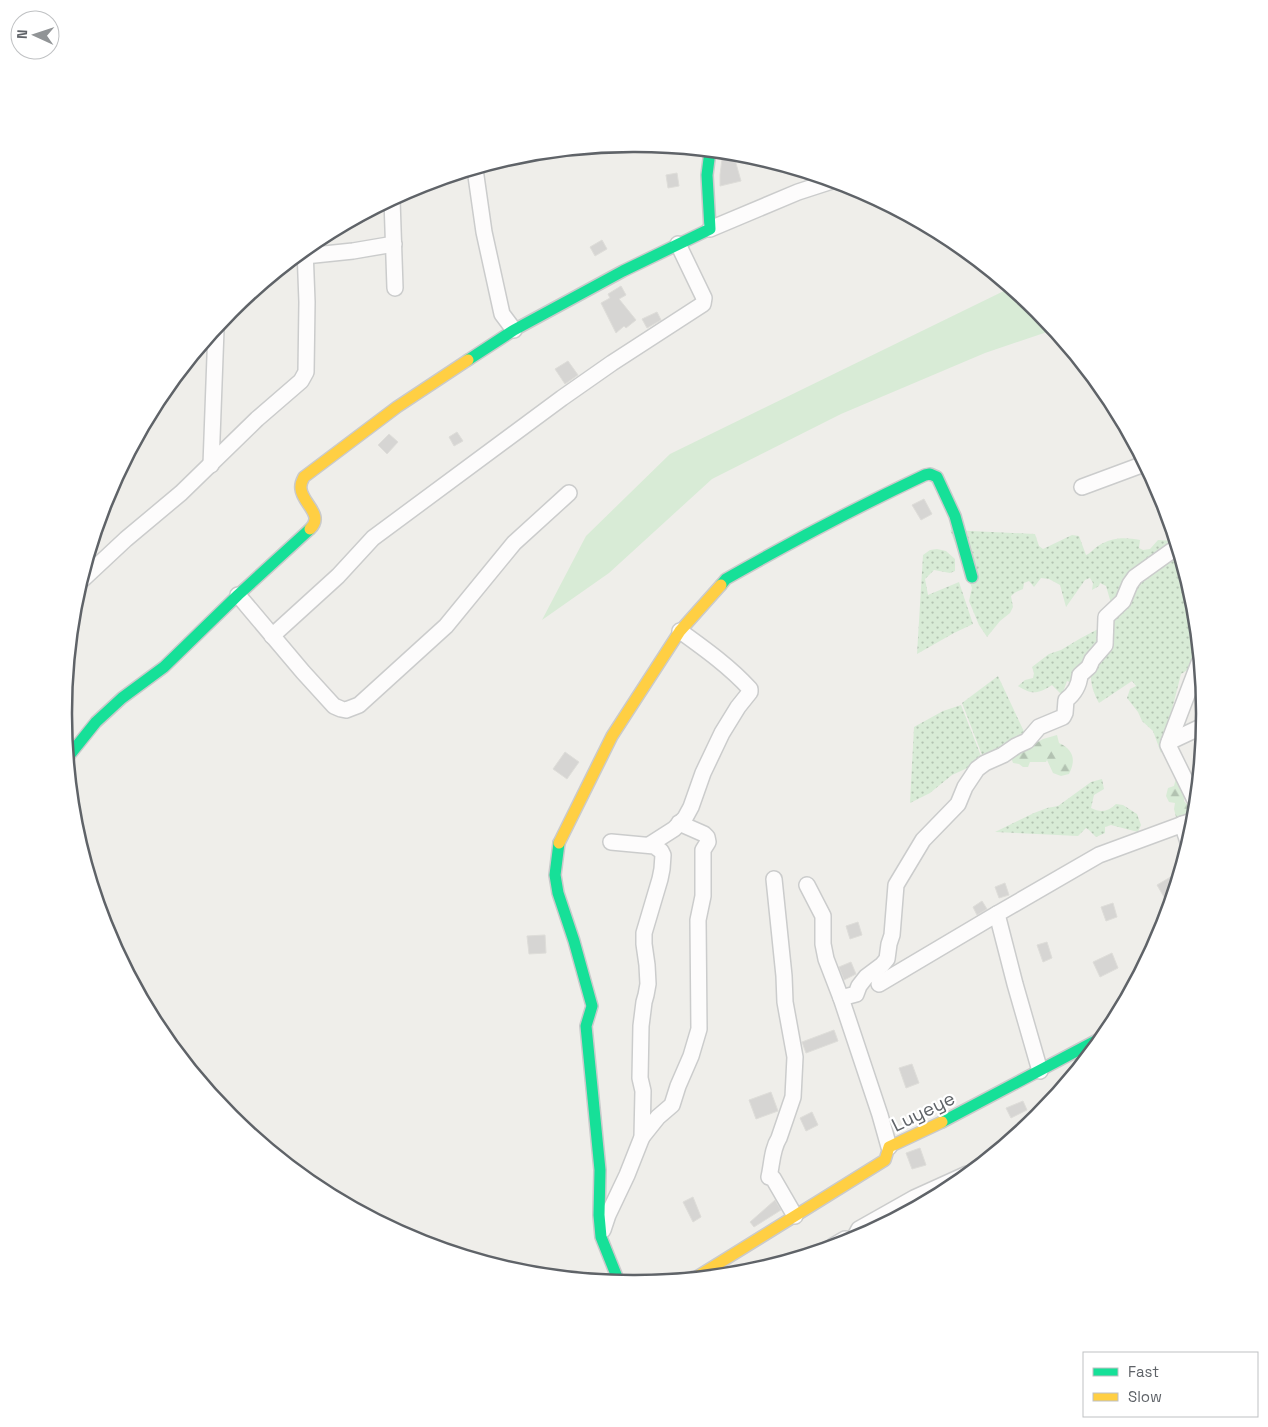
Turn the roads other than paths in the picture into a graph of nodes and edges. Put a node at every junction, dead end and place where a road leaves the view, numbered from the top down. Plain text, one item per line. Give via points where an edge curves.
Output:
1 (709, 157) edge
2 (476, 175) edge
3 (821, 185) edge
4 (392, 207) edge
5 (710, 228) junction
6 (394, 244) junction
7 (678, 244) junction
8 (314, 253) edge
9 (305, 259) edge
10 (395, 288) dead end
11 (514, 330) junction
12 (216, 339) edge
13 (211, 465) junction
14 (1138, 466) edge
15 (1082, 487) dead end
16 (569, 493) dead end
17 (1171, 551) edge
18 (91, 573) edge
19 (972, 577) dead end
20 (238, 595) junction
21 (680, 632) junction
22 (272, 636) junction
23 (1194, 676) edge
24 (1195, 730) edge
25 (1169, 742) junction
26 (74, 750) edge
27 (1190, 791) edge
28 (679, 823) junction
29 (1185, 823) edge
30 (612, 842) dead end
31 (649, 845) junction
32 (774, 879) dead end
33 (807, 885) dead end
34 (997, 914) junction
35 (879, 984) dead end
36 (841, 998) junction
37 (1085, 1046) edge
38 (1040, 1070) junction
39 (642, 1137) junction
40 (889, 1147) junction
41 (928, 1192) edge
42 (795, 1216) junction
43 (873, 1221) edge
44 (601, 1236) junction
45 (709, 1270) edge
46 (616, 1275) edge

1 - 5 street
2 - 11 street via 484,232 502,314
3 - 5 street
4 - 6 street
5 - 7 street
6 - 8 street via 353,251
6 - 10 street
7 - 11 street
7 - 22 street via 704,298 703,304 562,398 373,538 338,576
9 - 13 street via 306,372
11 - 20 street via 397,407 304,477 300,490 315,513 313,526
12 - 13 street
13 - 18 street
14 - 15 street
16 - 22 street via 514,543 446,626 353,708 341,710 334,706
17 - 36 street via 1135,577 1123,600 1106,616 1105,645 1080,674 1075,692 1066,700 1063,717 1039,727 1027,741 977,769 958,804 923,840 896,885 887,959 866,977 856,994
19 - 21 street via 955,516 937,477 930,474 870,501 729,576
20 - 22 street
20 - 26 street via 164,667 96,722
21 - 28 street via 738,677 750,692 722,733 691,807
21 - 44 street via 612,736 558,846 555,875 558,893 592,1006 586,1030 600,1170
23 - 25 street
24 - 25 street
25 - 27 street via 1170,751
28 - 31 street
28 - 39 street via 704,834 708,842 703,850 704,890 698,920 699,1029 672,1104
29 - 34 street via 1099,855
30 - 31 street
31 - 39 street via 657,847 663,855 644,933 648,984 641,1026
32 - 42 street via 785,1002 795,1057 793,1097 776,1143 769,1177 773,1178
33 - 36 street via 823,916 826,959
34 - 35 street
34 - 38 street
36 - 40 street
37 - 38 street, Luyeye
38 - 40 street, Luyeye
39 - 44 street
40 - 42 street, Luyeye via 885,1160
41 - 43 street
42 - 45 street, Luyeye
44 - 46 street

